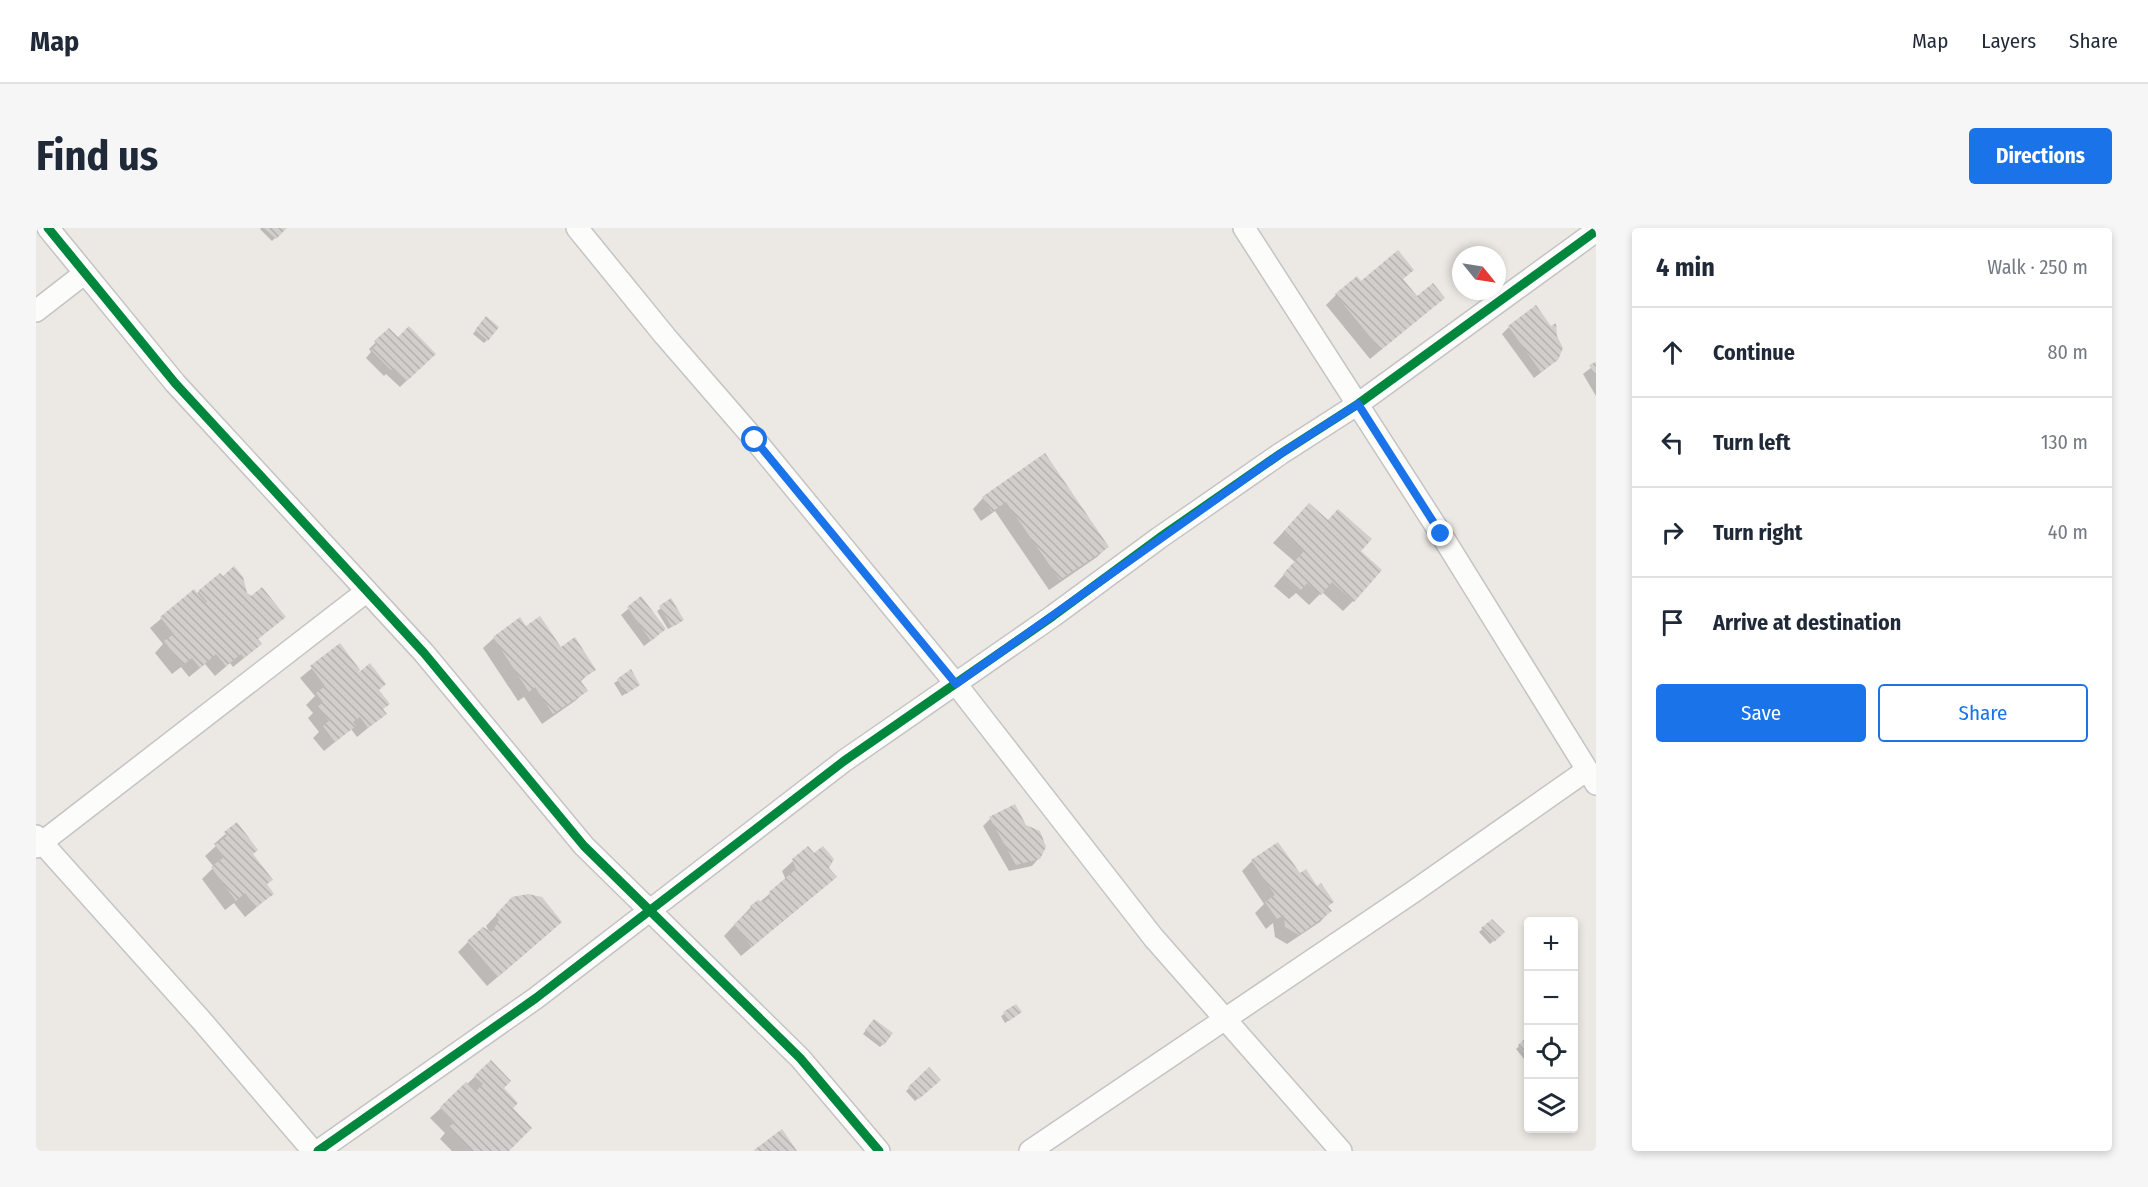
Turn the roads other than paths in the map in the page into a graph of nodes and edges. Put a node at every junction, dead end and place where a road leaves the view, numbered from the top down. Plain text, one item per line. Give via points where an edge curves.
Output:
1 (48, 228) edge
2 (577, 228) edge
3 (1244, 228) edge
4 (1596, 231) edge
5 (85, 273) junction
6 (36, 311) edge
7 (1358, 404) junction
8 (367, 591) junction
9 (956, 684) junction
10 (1592, 777) edge
11 (38, 842) edge
12 (648, 910) junction
13 (1224, 1018) junction
14 (313, 1151) edge
15 (318, 1151) edge
16 (879, 1151) edge
17 (1030, 1151) edge
18 (1341, 1151) edge

1 - 5 street
2 - 9 street
3 - 7 street
4 - 7 street
5 - 6 street
5 - 8 street via 176,383
7 - 9 street via 1280,454
7 - 10 street
8 - 11 street
8 - 12 street via 424,653 584,846
9 - 12 street via 843,760
9 - 13 street via 1153,937
10 - 13 street
11 - 14 street via 201,1020
12 - 15 street via 536,998
12 - 16 street via 800,1058
13 - 17 street
13 - 18 street

